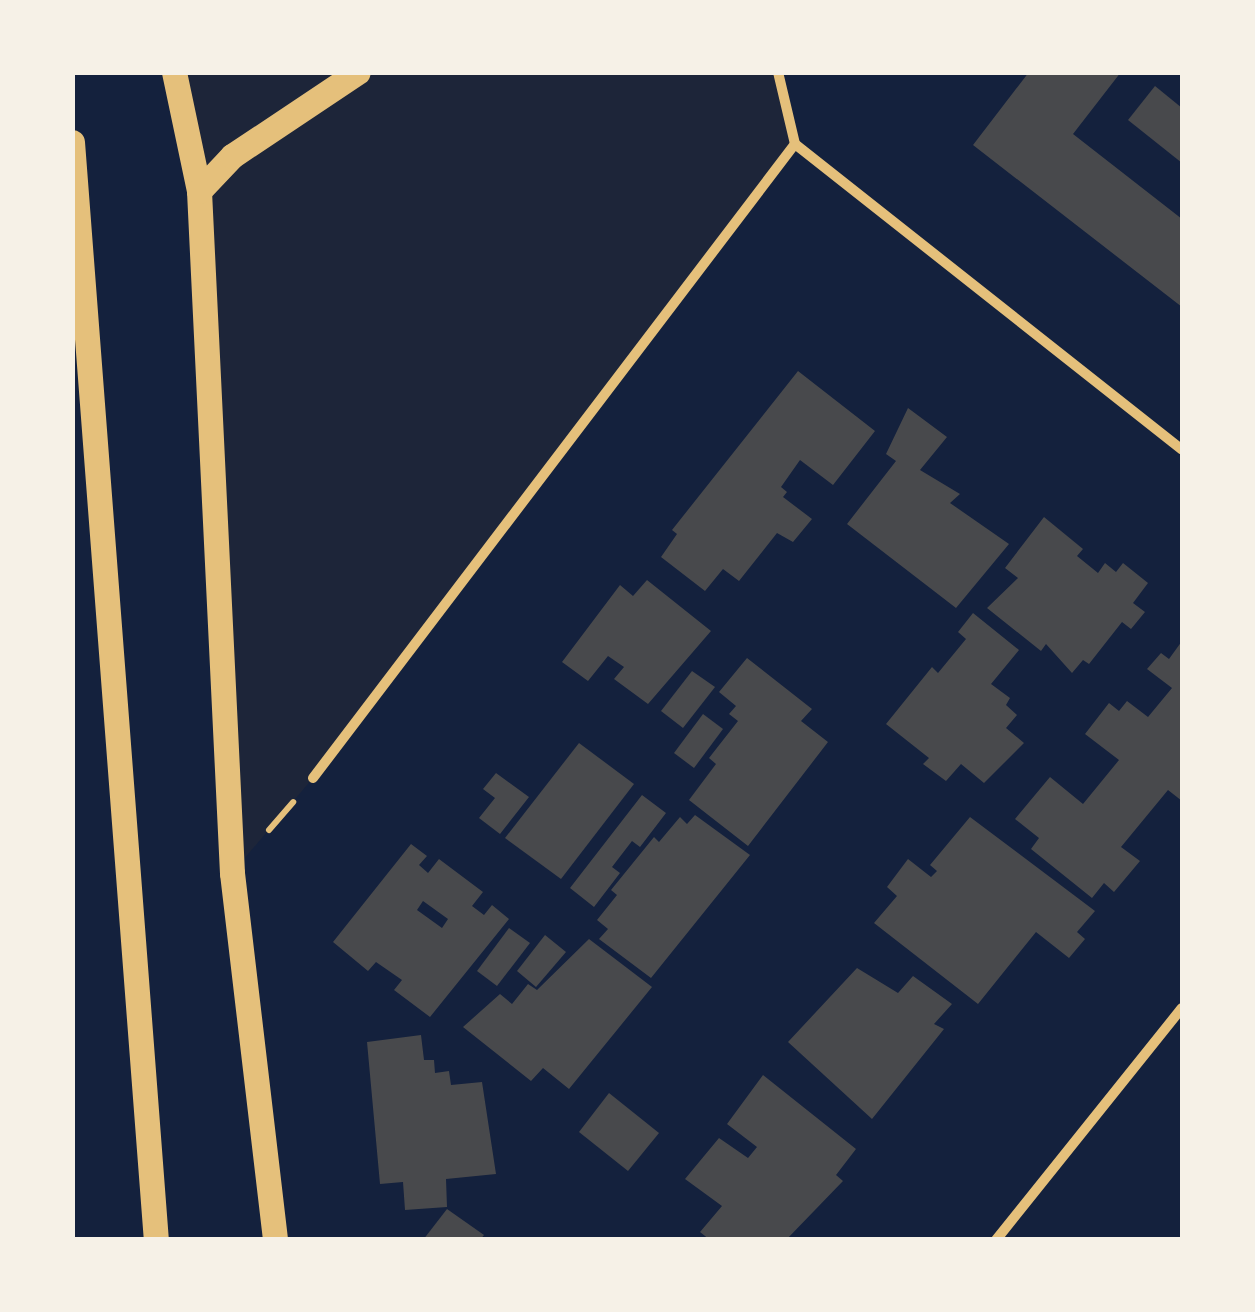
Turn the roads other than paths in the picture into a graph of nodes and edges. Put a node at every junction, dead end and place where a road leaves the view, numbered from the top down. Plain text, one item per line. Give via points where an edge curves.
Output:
1 (174, 72) edge
2 (358, 72) edge
3 (778, 72) edge
4 (72, 142) edge
5 (795, 144) junction
6 (198, 190) junction
7 (72, 398) edge
8 (95, 438) junction
9 (1182, 450) edge
10 (313, 778) dead end
11 (1182, 1008) edge
12 (156, 1240) edge
13 (275, 1240) edge
14 (996, 1240) edge

1 - 6 main road
2 - 6 main road via 232,156
3 - 5 street
4 - 8 main road
5 - 9 street
5 - 10 street
6 - 13 main road via 232,873
7 - 8 main road
8 - 12 main road
11 - 14 street

